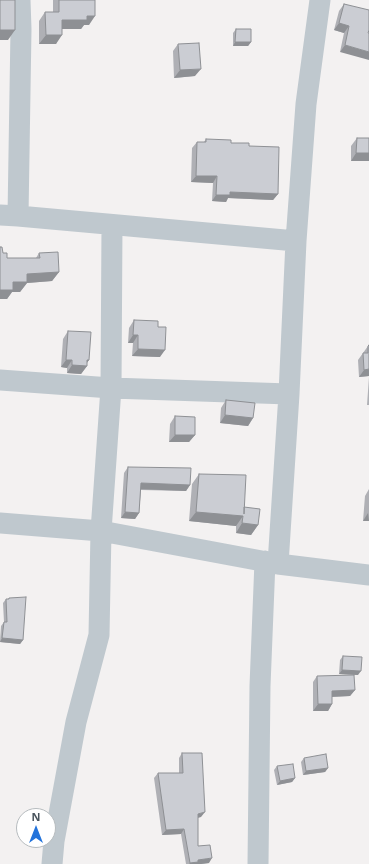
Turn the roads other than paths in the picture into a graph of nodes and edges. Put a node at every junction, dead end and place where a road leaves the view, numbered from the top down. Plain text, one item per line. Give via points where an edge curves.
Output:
1 (20, 0) edge
2 (320, 0) edge
3 (9, 215) edge
4 (112, 225) junction
5 (296, 241) junction
6 (0, 380) edge
7 (111, 388) junction
8 (289, 394) junction
9 (0, 523) edge
10 (101, 531) junction
11 (271, 562) junction
12 (369, 575) edge
13 (52, 864) edge
14 (258, 864) edge

1 - 3 street via 22,28
2 - 5 street via 306,104
3 - 4 street
4 - 5 street
4 - 7 street
5 - 8 street
6 - 7 street
7 - 8 street
7 - 10 street
8 - 11 street
9 - 10 street
10 - 11 street
10 - 13 street via 98,635 76,722
11 - 12 street
11 - 14 street via 260,694

